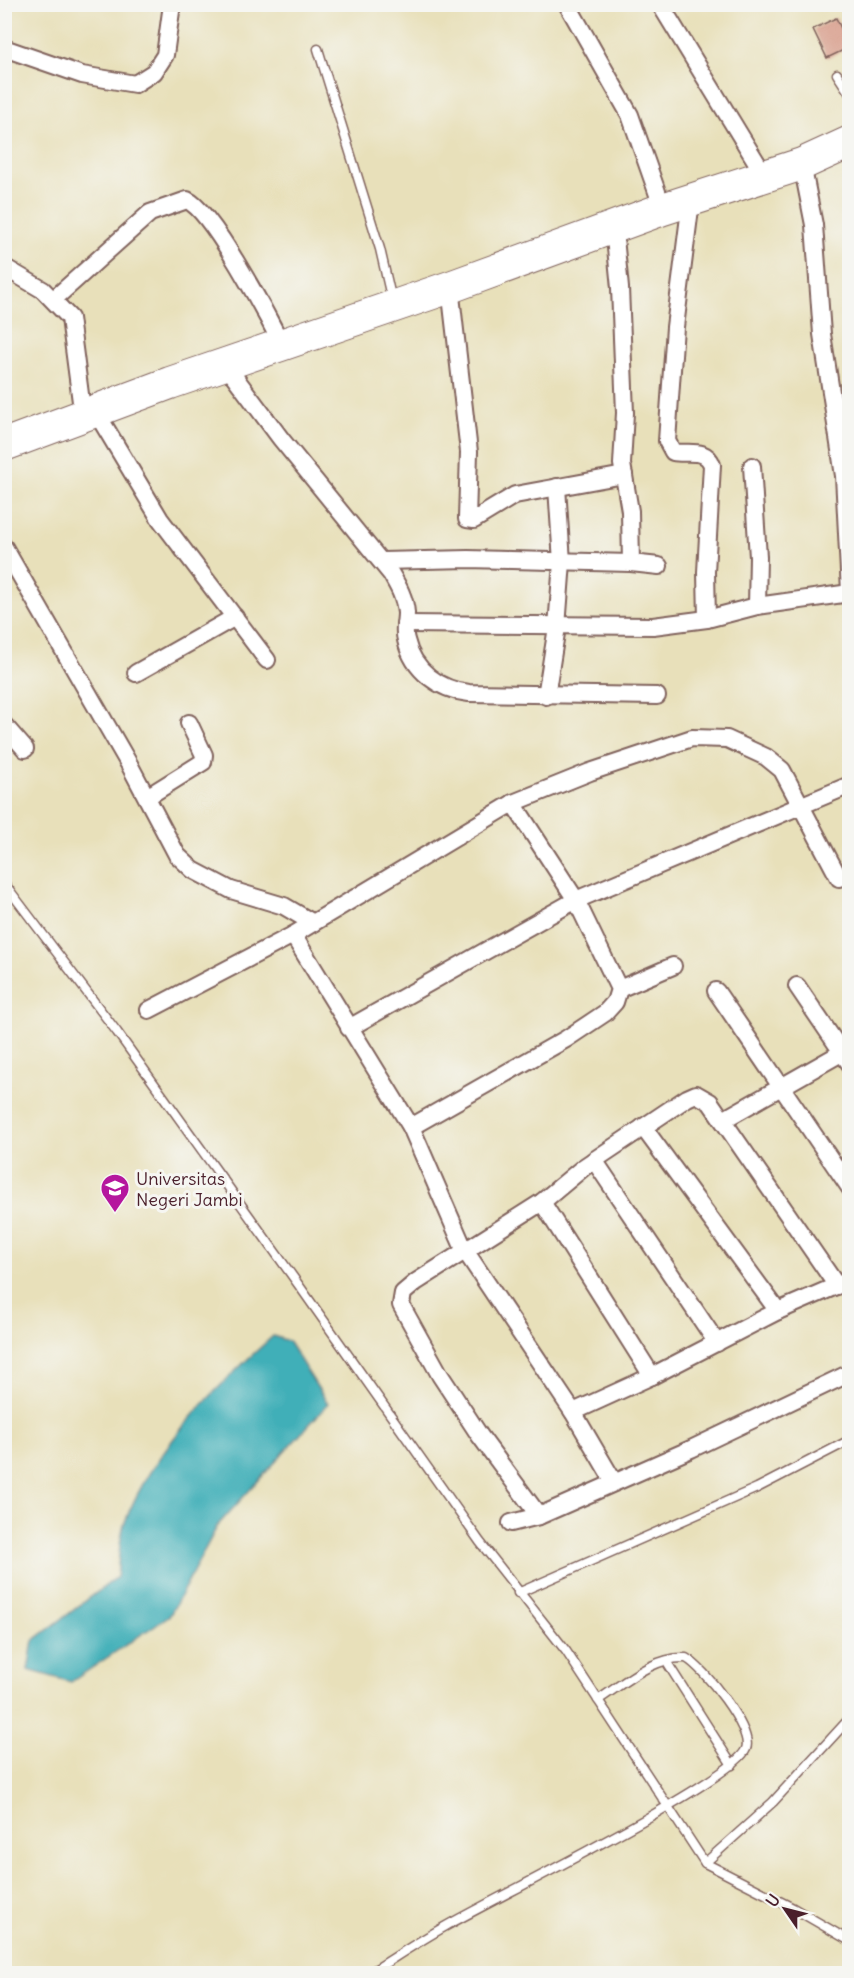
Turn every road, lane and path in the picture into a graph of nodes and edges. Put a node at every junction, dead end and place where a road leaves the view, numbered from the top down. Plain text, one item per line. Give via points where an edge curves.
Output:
1 (172, 4) edge
2 (567, 4) edge
3 (660, 4) edge
4 (4, 48) edge
5 (318, 49) dead end
6 (837, 74) dead end
7 (849, 94) edge
8 (849, 142) edge
9 (802, 164) junction
10 (765, 176) junction
11 (677, 205) junction
12 (614, 228) junction
13 (4, 267) edge
14 (450, 287) junction
15 (54, 299) junction
16 (393, 307) junction
17 (282, 345) junction
18 (225, 364) junction
19 (90, 414) junction
20 (4, 445) edge
21 (752, 466) dead end
22 (624, 476) junction
23 (557, 487) junction
24 (4, 547) edge
25 (382, 561) junction
26 (562, 562) junction
27 (631, 562) junction
28 (659, 566) dead end
29 (849, 592) edge
30 (757, 606) junction
31 (235, 617) junction
32 (707, 619) junction
33 (405, 624) junction
34 (557, 627) junction
35 (267, 660) dead end
36 (136, 673) dead end
37 (546, 696) junction
38 (657, 696) dead end
39 (189, 723) dead end
40 (4, 725) edge
41 (25, 749) dead end
42 (849, 785) edge
43 (147, 797) junction
44 (513, 803) junction
45 (801, 806) junction
46 (840, 878) dead end
47 (4, 882) edge
48 (576, 900) junction
49 (313, 923) junction
50 (293, 935) junction
51 (673, 966) dead end
52 (796, 986) dead end
53 (619, 989) junction
54 (716, 991) dead end
55 (149, 1010) dead end
56 (349, 1028) junction
57 (847, 1055) edge
58 (782, 1085) junction
59 (723, 1120) junction
60 (411, 1127) junction
61 (643, 1127) junction
62 (594, 1160) junction
63 (849, 1188) edge
64 (542, 1202) junction
65 (464, 1249) junction
66 (846, 1284) edge
67 (778, 1311) junction
68 (717, 1343) junction
69 (849, 1373) edge
70 (652, 1376) junction
71 (573, 1412) junction
72 (849, 1440) edge
73 (614, 1482) junction
74 (539, 1516) junction
75 (511, 1523) dead end
76 (518, 1593) junction
77 (666, 1660) junction
78 (598, 1700) junction
79 (849, 1718) edge
80 (732, 1765) junction
81 (669, 1805) junction
82 (705, 1863) junction
83 (849, 1941) edge
84 (368, 1974) edge

1 - 4 street via 165,55 154,72 135,84 81,75
2 - 11 street
3 - 10 street
5 - 16 lane via 380,249
6 - 7 lane
8 - 9 highway
9 - 10 highway
9 - 29 street via 814,225 822,334 844,476
10 - 11 highway
11 - 12 highway
11 - 32 street via 675,327 667,441 673,452 704,454 712,465
12 - 14 highway
12 - 22 street via 620,288
13 - 15 street
14 - 16 highway
14 - 23 street via 469,452 466,518 474,520 515,495
15 - 17 street via 150,213 187,200 204,215 228,251
15 - 19 street via 70,318
16 - 17 highway
17 - 18 highway
18 - 19 highway
18 - 25 street via 288,448
19 - 20 highway
19 - 31 street via 160,519
21 - 30 street
22 - 23 street
22 - 27 street via 630,511
23 - 26 street
24 - 43 street
25 - 26 street
25 - 33 street via 404,599
26 - 27 street
26 - 34 street
27 - 28 street
29 - 30 street
30 - 32 street
31 - 35 street
31 - 36 street
32 - 34 street via 653,626
33 - 34 street
33 - 37 street via 405,639 412,654 428,676 447,690
34 - 37 street
37 - 38 street
39 - 43 street via 204,760
40 - 41 street
42 - 45 street
43 - 49 street via 177,855 188,866 231,890 284,906
44 - 45 street via 669,744 717,737 740,744 775,764 786,776
44 - 48 street
44 - 49 street
45 - 46 street
45 - 48 street
47 - 76 lane via 145,1071
48 - 53 street
48 - 56 street
49 - 50 street
50 - 55 street
50 - 56 street
51 - 53 street
52 - 57 street
53 - 60 street via 615,1002 605,1013 566,1039
54 - 58 street
56 - 60 street
57 - 58 street
58 - 59 street
58 - 63 street
59 - 61 street via 707,1099 696,1094
59 - 66 street
60 - 65 street
61 - 62 street
61 - 67 street
62 - 64 street
62 - 68 street
64 - 65 street
64 - 70 street
65 - 71 street
65 - 74 street via 408,1288 400,1302 451,1392
66 - 67 street
67 - 68 street
68 - 70 street
69 - 73 street
70 - 71 street
71 - 73 street
72 - 76 lane via 757,1488
73 - 74 street
74 - 75 street
76 - 78 lane via 566,1651
77 - 78 lane
77 - 80 lane
77 - 80 lane via 691,1660 734,1711 748,1742 740,1759
78 - 81 lane
79 - 82 lane via 774,1802
80 - 81 lane
81 - 82 lane
81 - 84 lane via 445,1926
82 - 83 lane

